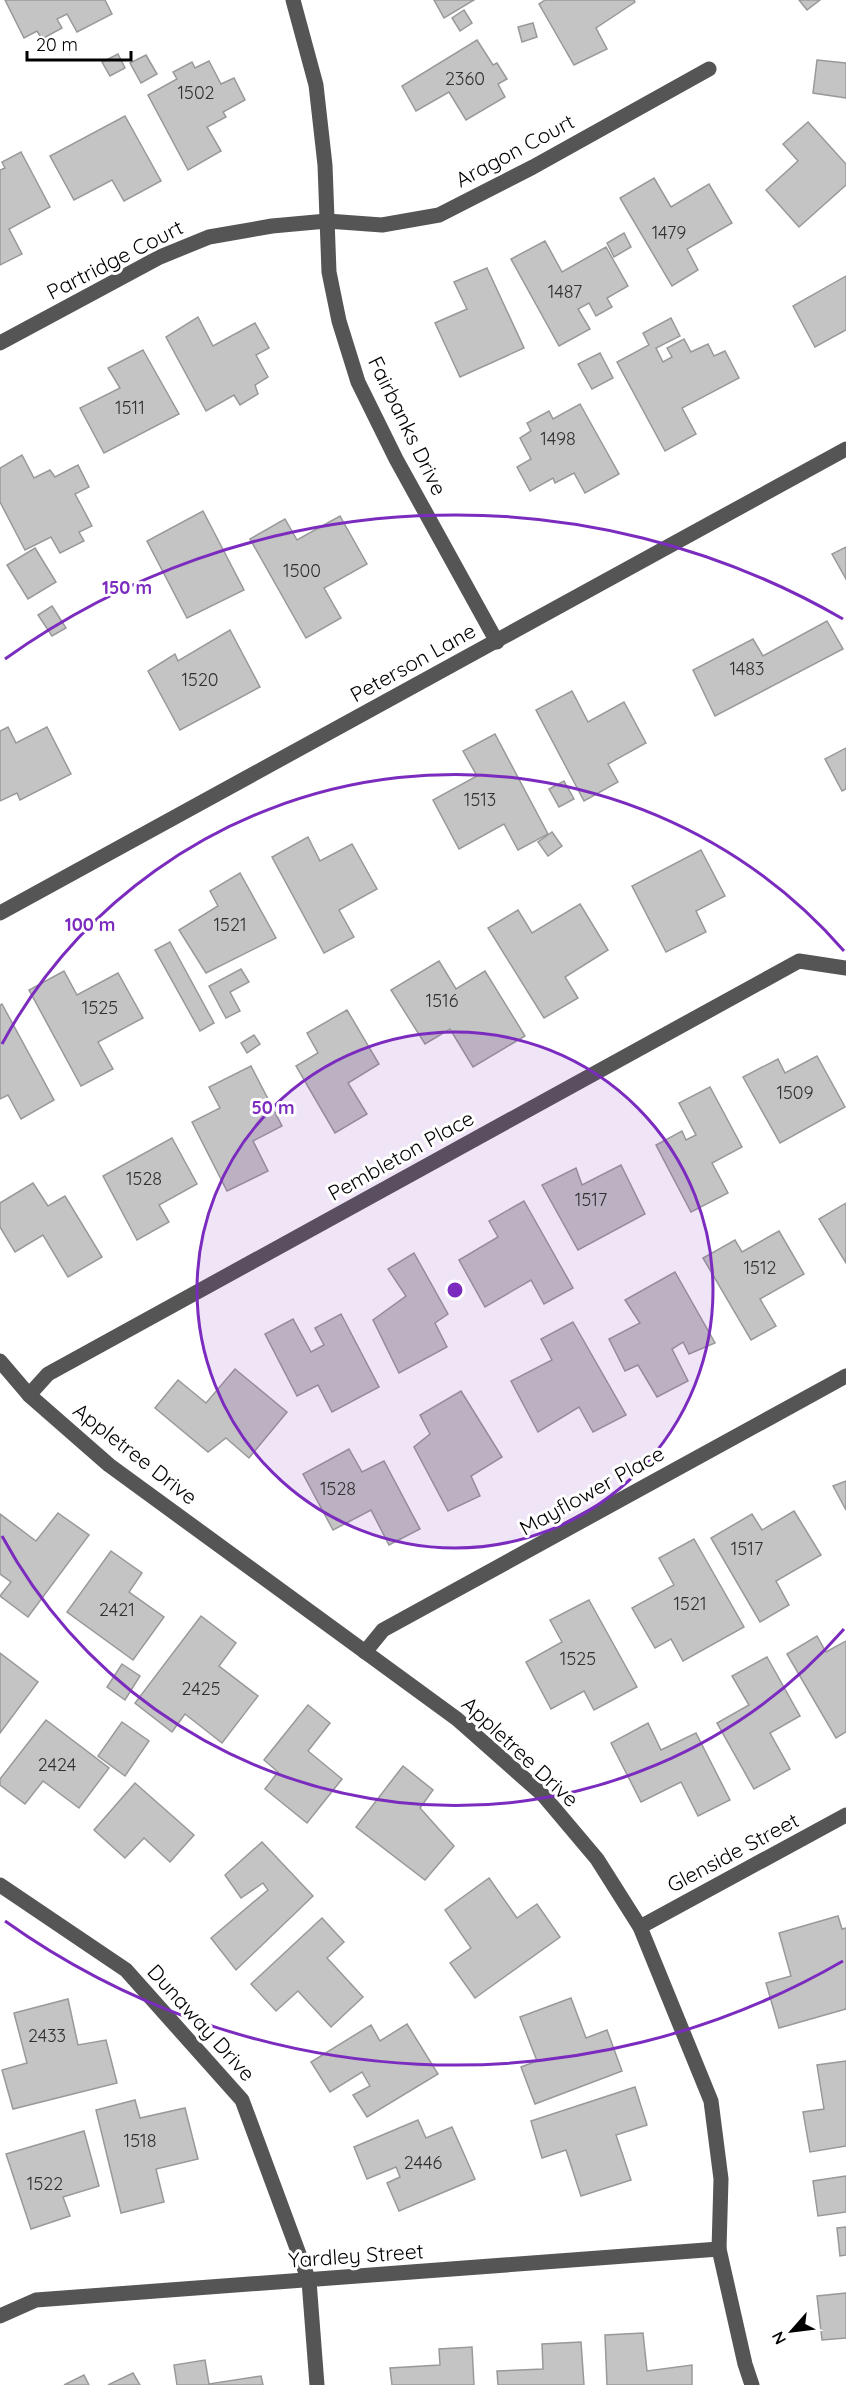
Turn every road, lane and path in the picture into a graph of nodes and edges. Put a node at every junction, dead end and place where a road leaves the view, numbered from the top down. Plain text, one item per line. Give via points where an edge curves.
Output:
1 (293, 0) edge
2 (709, 69) dead end
3 (327, 222) junction
4 (0, 343) edge
5 (846, 449) edge
6 (497, 642) junction
7 (0, 913) edge
8 (846, 968) edge
9 (0, 1361) edge
10 (846, 1376) edge
11 (29, 1395) junction
12 (365, 1652) junction
13 (846, 1815) edge
14 (0, 1885) edge
15 (640, 1927) junction
16 (720, 2249) junction
17 (309, 2281) junction
18 (0, 2316) edge
19 (317, 2385) edge
20 (752, 2385) edge

1 - 3 street, Fairbanks Drive via 316,85
2 - 3 street, Aragon Court via 439,215 382,225
3 - 4 street, Partridge Court via 209,237 160,257
3 - 6 street, Fairbanks Drive via 329,272 358,382
5 - 6 street, Peterson Lane
6 - 7 street, Peterson Lane
8 - 11 street, Pembleton Place via 799,961 48,1374
9 - 11 street, Appletree Drive
10 - 12 street, Mayflower Place via 383,1630
11 - 12 street, Appletree Drive via 109,1465
12 - 15 street, Appletree Drive via 457,1719 543,1796 597,1859
13 - 15 street, Glenside Street
14 - 17 street, Dunaway Drive via 126,1970 242,2100
15 - 16 street, Appletree Drive via 711,2101 721,2179
16 - 17 street, Yardley Street
16 - 20 street, Appletree Drive
17 - 18 street, Yardley Street via 36,2300
17 - 19 street, Dunaway Drive

